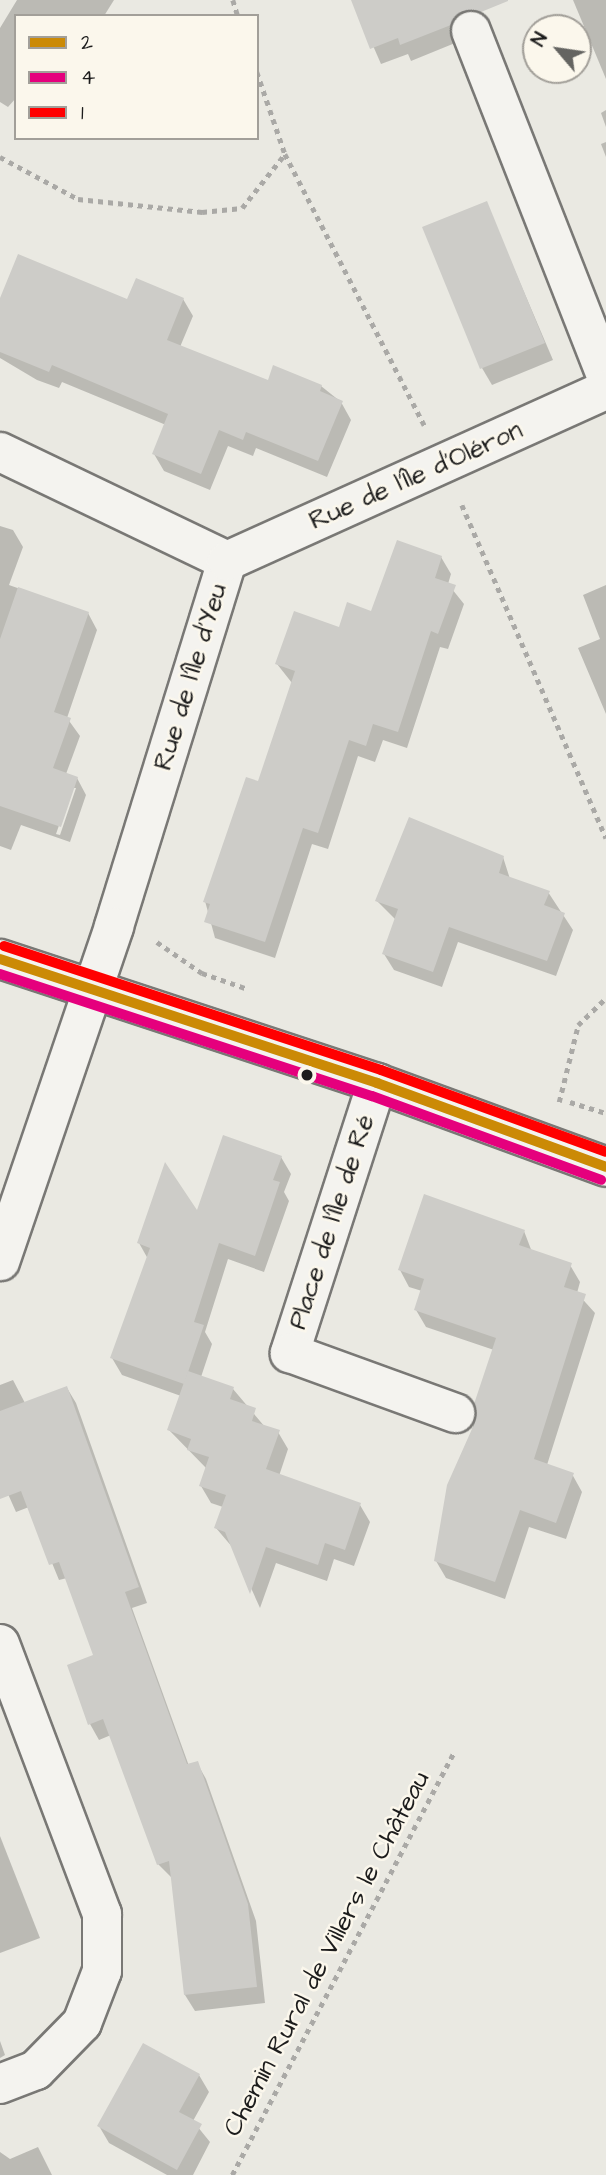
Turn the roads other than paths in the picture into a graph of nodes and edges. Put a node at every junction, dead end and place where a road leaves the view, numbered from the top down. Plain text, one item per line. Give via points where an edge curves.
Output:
1 (471, 31) dead end
2 (606, 374) edge
3 (606, 390) edge
4 (0, 452) edge
5 (227, 561) junction
6 (0, 959) edge
7 (91, 993) junction
8 (377, 1083) junction
9 (606, 1167) edge
10 (0, 1261) edge
11 (455, 1413) dead end
12 (0, 1644) edge
13 (0, 2084) edge

1 - 2 street
3 - 5 street, Rue de l'Île d'Oléron
4 - 5 street, Rue de l'Île d'Yeu
5 - 7 street, Rue de l'Île d'Yeu
6 - 7 street
7 - 8 street
7 - 10 street, Rue de l'Île d'Yeu
8 - 9 street
8 - 11 street, Place de l'Île de Ré via 290,1353
12 - 13 street via 102,1914 102,1971 82,2022 36,2070

